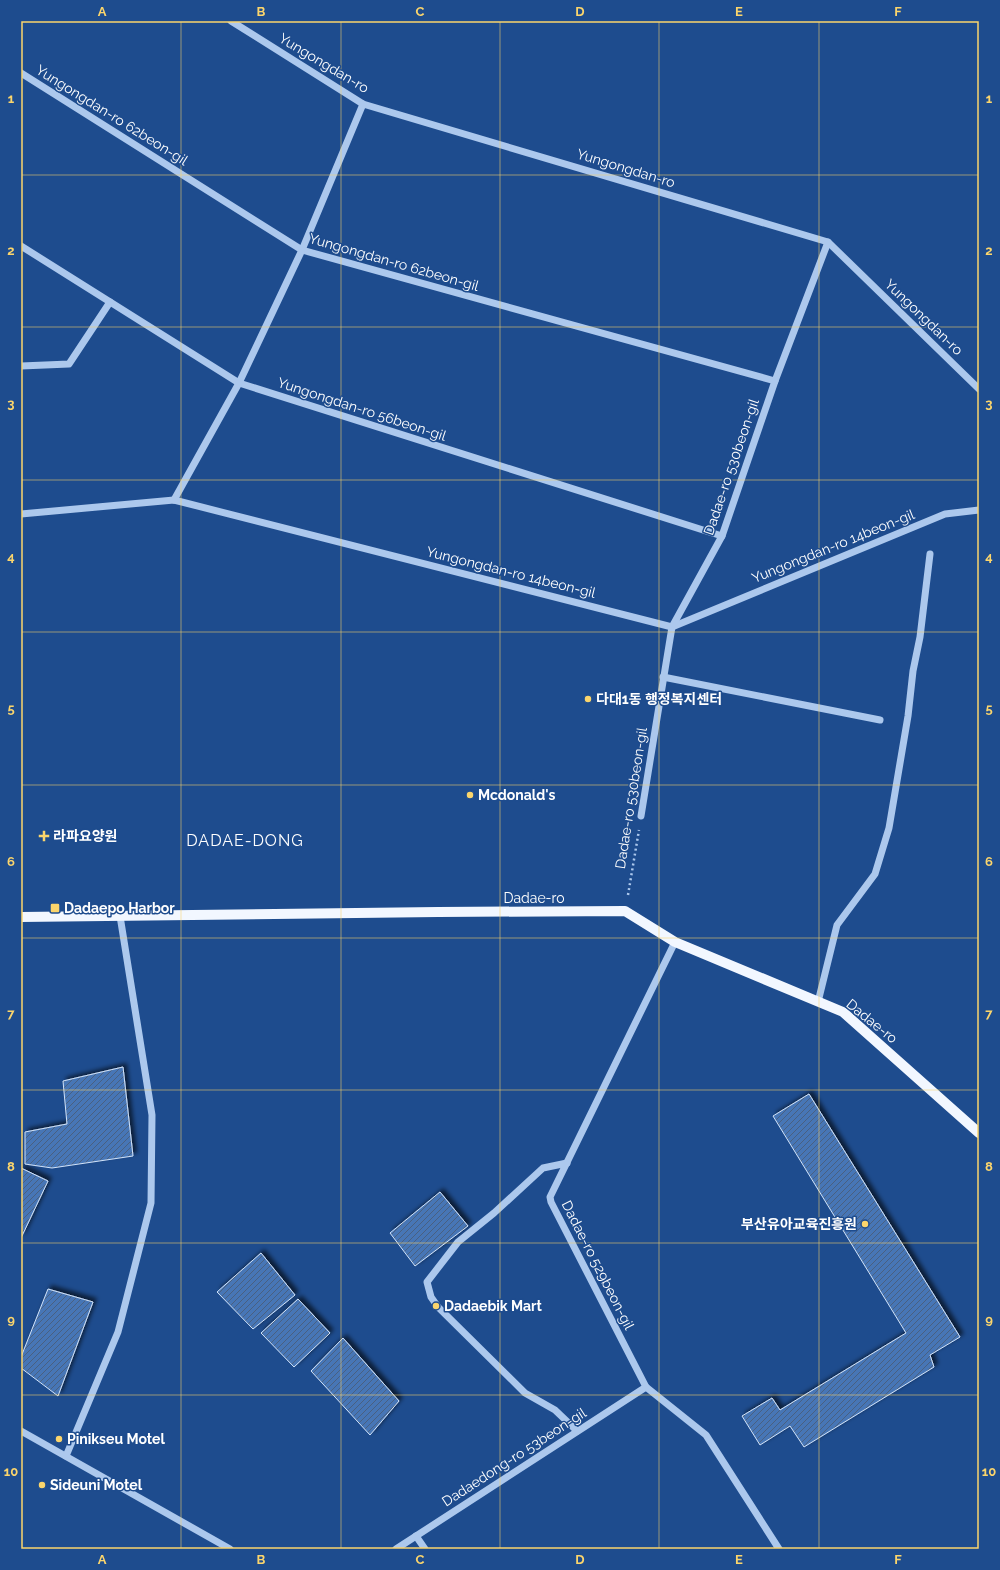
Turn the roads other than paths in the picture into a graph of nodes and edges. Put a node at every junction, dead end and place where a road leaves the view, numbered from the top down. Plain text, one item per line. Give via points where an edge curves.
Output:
1 (231, 21) edge
2 (21, 73) edge
3 (363, 104) junction
4 (828, 242) junction
5 (21, 246) edge
6 (302, 250) junction
7 (110, 302) junction
8 (21, 366) edge
9 (775, 381) junction
10 (239, 383) junction
11 (979, 389) edge
12 (174, 500) junction
13 (979, 510) edge
14 (21, 514) edge
15 (722, 536) junction
16 (930, 554) dead end
17 (672, 627) junction
18 (664, 677) junction
19 (880, 720) dead end
20 (641, 816) road end
21 (120, 916) junction
22 (21, 917) edge
23 (675, 942) junction
24 (818, 1002) junction
25 (979, 1133) edge
26 (567, 1163) junction
27 (646, 1387) junction
28 (21, 1431) edge
29 (577, 1431) junction
30 (66, 1456) junction
31 (416, 1536) junction
32 (230, 1549) edge
33 (396, 1549) edge
34 (425, 1549) edge
35 (779, 1549) edge

1 - 3 street, Yungongdan-ro
2 - 6 street, Yungongdan-ro 62beon-gil
3 - 4 street, Yungongdan-ro
3 - 6 street
4 - 9 street, Dadae-ro 530beon-gil
4 - 11 street, Yungongdan-ro
5 - 7 street, Yungongdan-ro 56beon-gil
6 - 9 street, Yungongdan-ro 62beon-gil
6 - 10 street
7 - 8 street via 69,364
7 - 10 street, Yungongdan-ro 56beon-gil
9 - 15 street, Dadae-ro 530beon-gil
10 - 12 street
10 - 15 street, Yungongdan-ro 56beon-gil
12 - 14 street, Yungongdan-ro 14beon-gil
12 - 17 street, Yungongdan-ro 14beon-gil
13 - 17 street, Yungongdan-ro 14beon-gil via 945,514
15 - 17 street, Dadae-ro 530beon-gil
16 - 24 street via 920,637 889,828 875,874 837,925
17 - 18 street, Dadae-ro 530beon-gil
18 - 19 street
18 - 20 street, Dadae-ro 530beon-gil
21 - 22 main road, Dadae-ro
21 - 23 main road, Dadae-ro via 625,911
21 - 30 street via 152,1115 151,1203 118,1332
23 - 24 main road, Dadae-ro
23 - 26 street, Dadae-ro 529beon-gil
24 - 25 main road, Dadae-ro via 843,1012
26 - 27 street, Dadae-ro 529beon-gil via 550,1197 551,1202
26 - 29 street via 543,1168 458,1242 427,1282 431,1297 438,1307 497,1367 525,1393 555,1410
27 - 29 street, Dadaedong-ro 53beon-gil
27 - 35 street, Dadae-ro 529beon-gil via 706,1435
28 - 30 street
29 - 31 street, Dadaedong-ro 53beon-gil
30 - 32 street
31 - 33 street, Dadaedong-ro 53beon-gil
31 - 34 street

